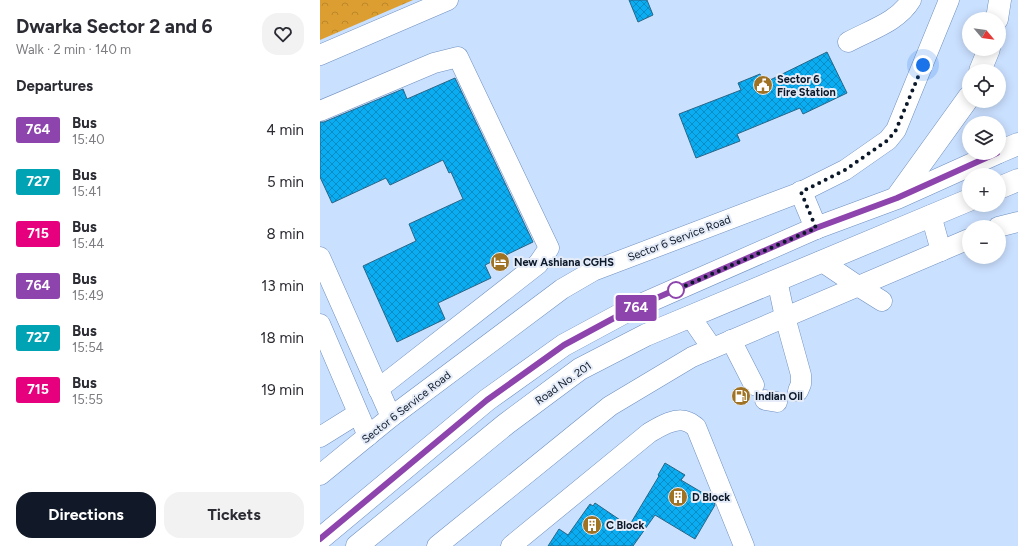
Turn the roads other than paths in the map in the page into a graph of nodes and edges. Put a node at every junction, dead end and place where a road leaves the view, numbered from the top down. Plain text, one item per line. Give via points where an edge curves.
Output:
1 (448, 0) edge
2 (911, 0) edge
3 (949, 0) edge
4 (1000, 0) edge
5 (998, 12) edge
6 (848, 42) dead end
7 (320, 55) edge
8 (962, 107) edge
9 (320, 111) edge
10 (1018, 144) edge
11 (1006, 149) edge
12 (980, 160) edge
13 (1018, 180) edge
14 (1006, 185) edge
15 (801, 192) junction
16 (897, 198) junction
17 (962, 203) edge
18 (931, 215) junction
19 (1018, 222) edge
20 (1006, 225) edge
21 (816, 228) junction
22 (962, 242) edge
23 (941, 251) junction
24 (320, 257) edge
25 (821, 261) junction
26 (777, 280) junction
27 (858, 286) junction
28 (882, 301) dead end
29 (690, 316) junction
30 (785, 317) junction
31 (320, 324) edge
32 (731, 340) junction
33 (712, 348) junction
34 (378, 388) junction
35 (798, 391) dead end
36 (766, 396) dead end
37 (357, 414) junction
38 (391, 417) junction
39 (368, 436) junction
40 (320, 437) edge
41 (320, 475) edge
42 (320, 539) edge
43 (522, 543) edge
44 (357, 546) edge
45 (437, 546) edge
46 (744, 546) edge

1 - 7 street
2 - 6 street via 895,18
3 - 15 street, Sector 6 Service Road via 896,130 888,140 845,170
4 - 5 main road
8 - 16 main road
9 - 34 street via 434,63 458,57 549,248 538,264
10 - 11 main road
12 - 16 main road
13 - 14 main road
15 - 21 main road
15 - 38 street, Sector 6 Service Road via 579,278
16 - 21 main road
17 - 18 main road, Road No. 201
18 - 23 street
18 - 25 main road, Road No. 201
19 - 20 street
21 - 42 main road via 627,311 564,345 487,400
22 - 23 street
23 - 27 street
24 - 34 street
25 - 26 main road, Road No. 201
25 - 27 street
26 - 29 main road, Road No. 201
26 - 30 street
27 - 28 street
27 - 30 street
29 - 33 street
29 - 44 main road, Road No. 201 via 580,368 506,424
30 - 32 street
30 - 35 street via 801,375
31 - 37 street
32 - 33 street
32 - 36 street
33 - 45 street via 692,357 610,406
34 - 38 street
37 - 39 street
37 - 40 street
38 - 39 street, Sector 6 Service Road
39 - 41 street, Sector 6 Service Road
43 - 46 street via 649,433 666,424 686,421 696,427

